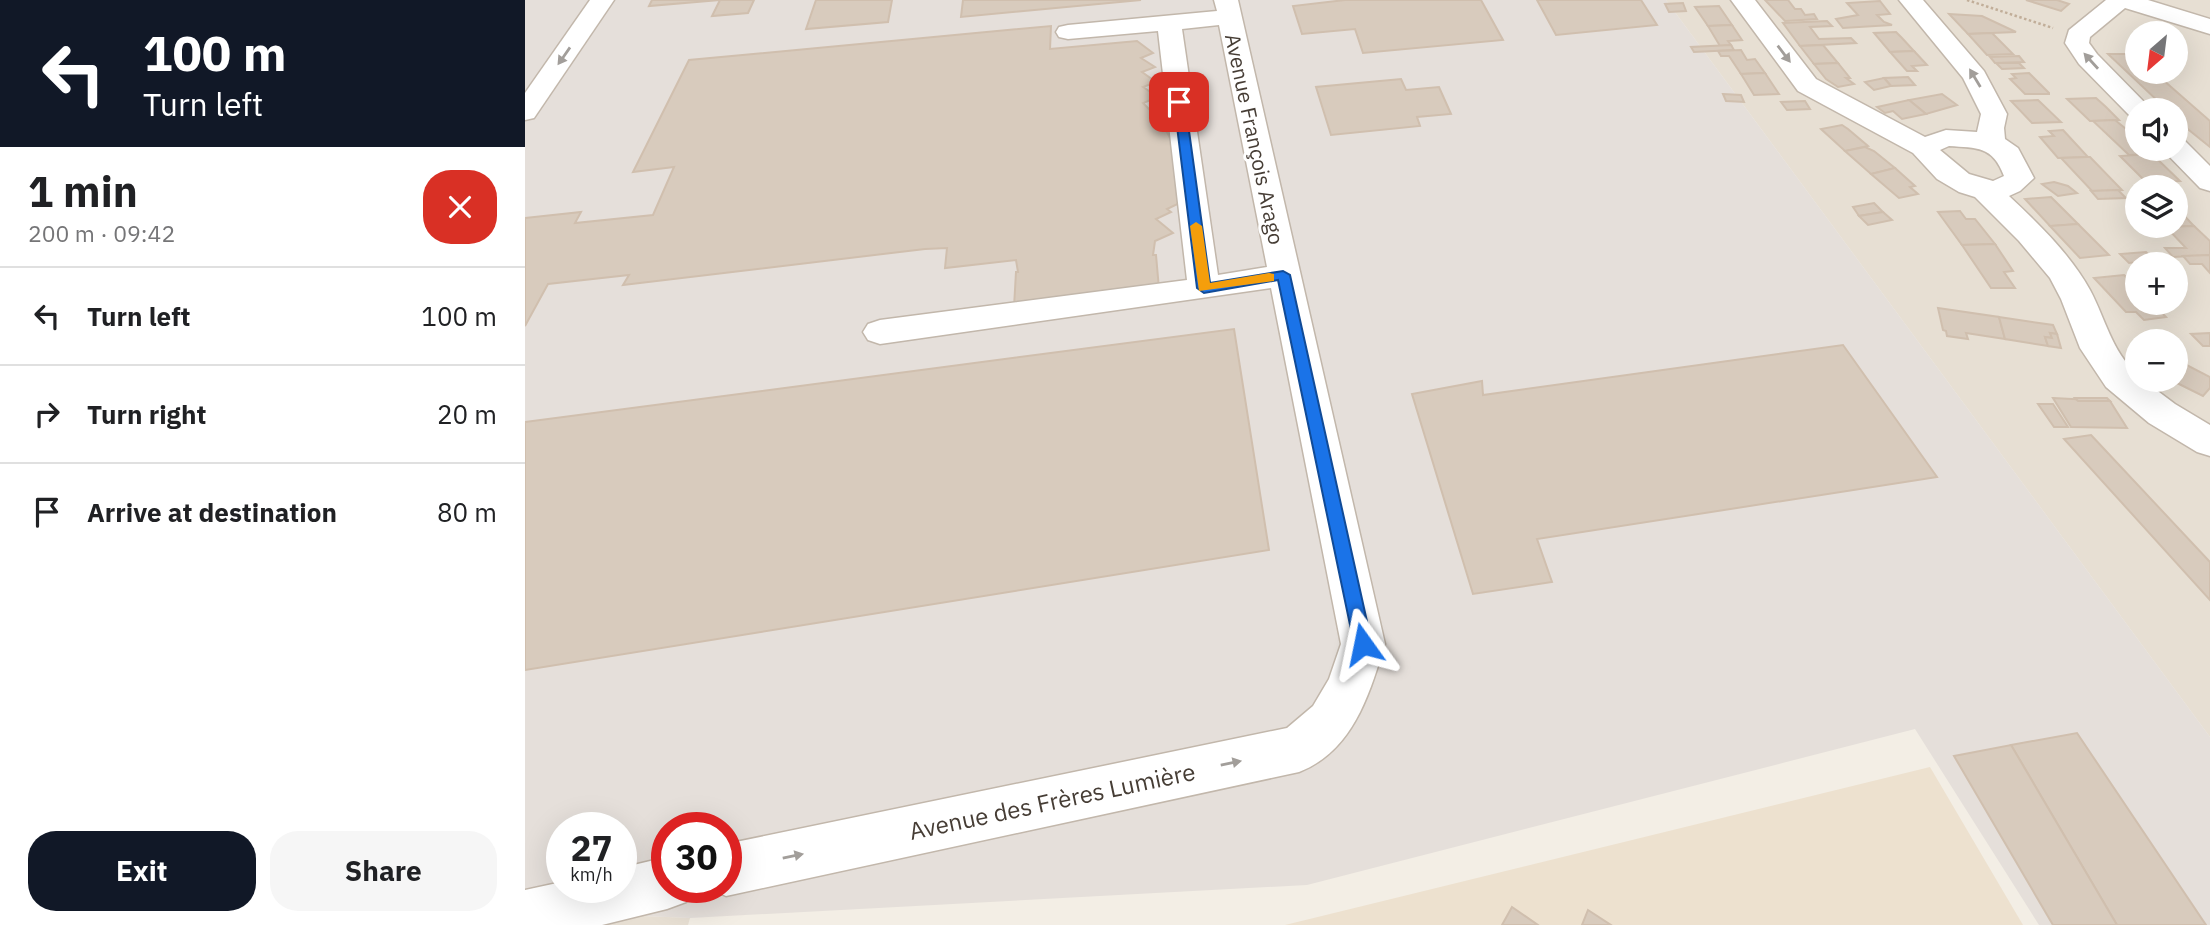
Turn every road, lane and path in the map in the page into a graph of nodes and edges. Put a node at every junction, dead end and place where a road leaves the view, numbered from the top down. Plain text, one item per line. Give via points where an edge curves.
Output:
1 (602, 0) edge
2 (1743, 0) edge
3 (1911, 0) edge
4 (1967, 0) edge
5 (2122, 0) edge
6 (1228, 8) edge
7 (1169, 23) junction
8 (2210, 27) edge
9 (1068, 32) dead end
10 (2078, 35) junction
11 (2127, 98) edge
12 (525, 112) edge
13 (1991, 140) junction
14 (1923, 147) junction
15 (2188, 160) edge
16 (2210, 183) edge
17 (1984, 189) junction
18 (1283, 275) junction
19 (1204, 288) junction
20 (880, 332) dead end
21 (2210, 442) edge
22 (1349, 687) joint
23 (742, 867) edge
24 (651, 887) edge
25 (525, 917) edge

1 -> 12 street
2 -> 14 street via 1807,85
13 -> 3 street via 1994,114 1975,76
4 - 10 path
5 - 8 street
5 - 10 street
6 - 7 street
6 - 18 street, Avenue François Arago
7 - 9 street
7 - 19 street
11 -> 10 street via 2088,59 2077,43
13 - 14 street via 1946,138
13 - 17 street via 2016,167 2019,178 2005,188
14 - 17 street via 1942,169 1971,187
15 - 16 street
17 - 21 street via 2031,233 2070,285 2097,348 2115,375 2165,418
18 - 19 street
18 - 22 street, Avenue François Arago via 1363,644
19 - 20 street
23 -> 22 street, Avenue des Frères Lumière via 1299,748 1330,722
24 - 25 street

